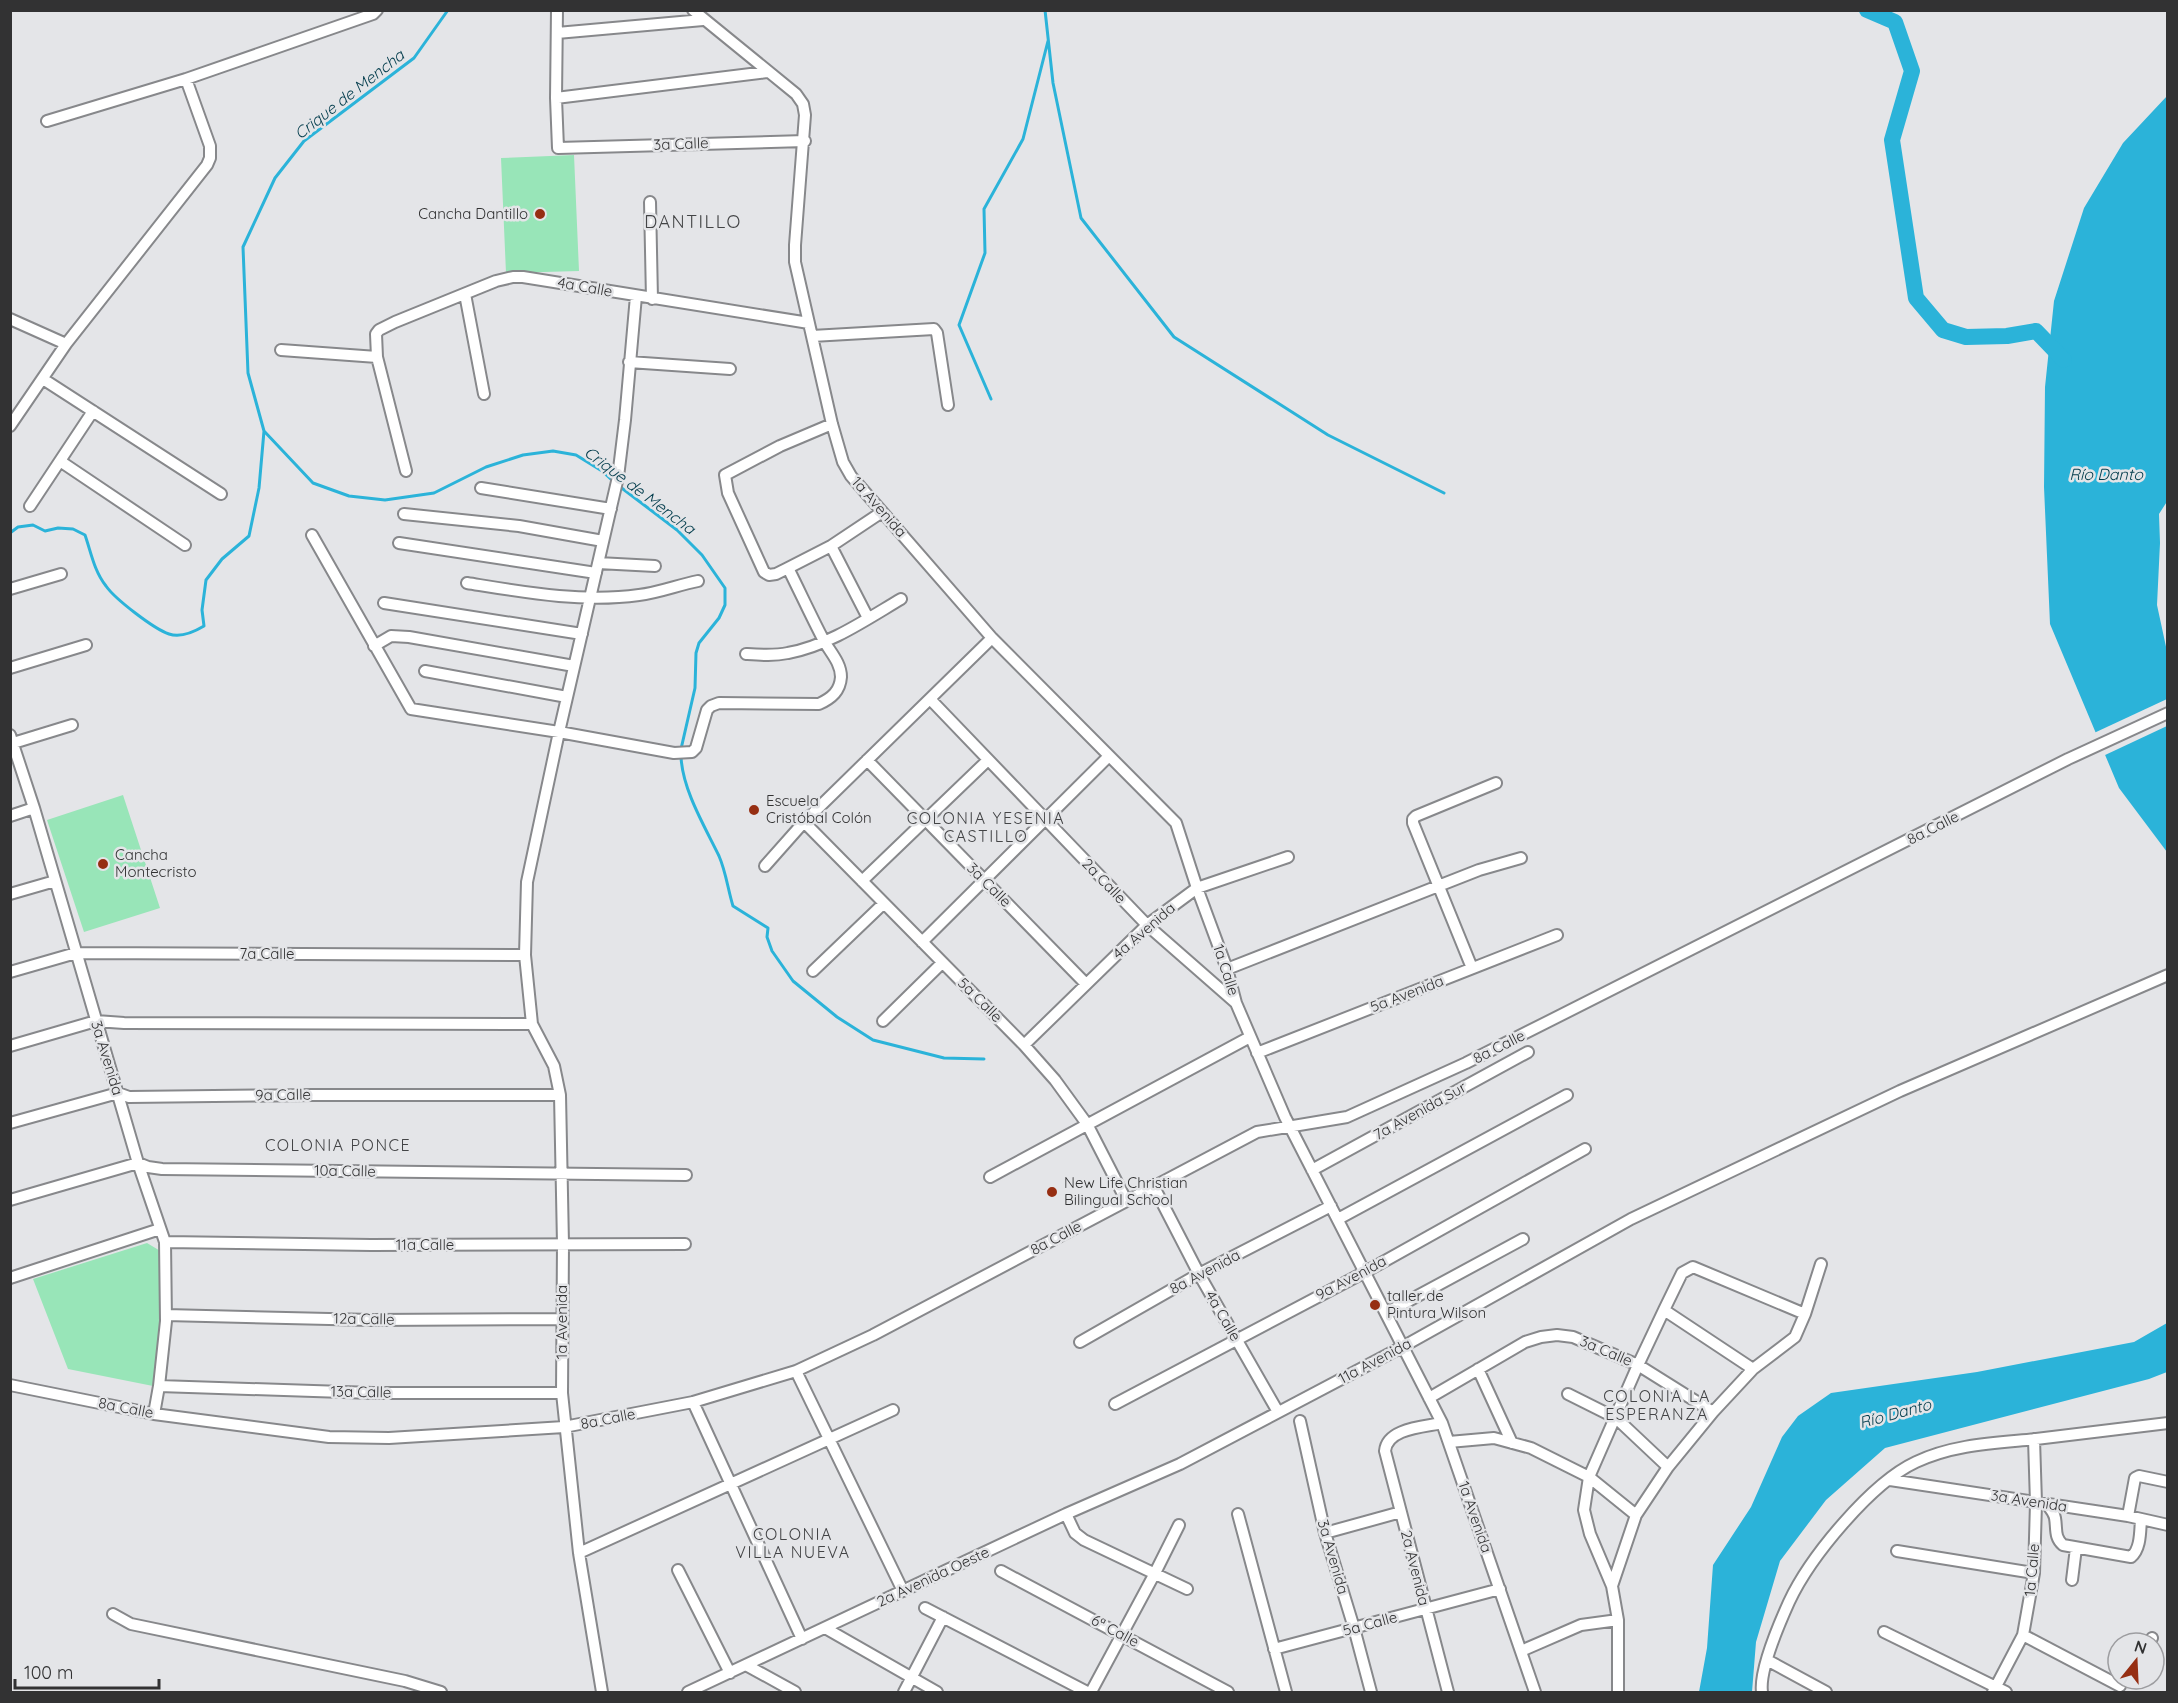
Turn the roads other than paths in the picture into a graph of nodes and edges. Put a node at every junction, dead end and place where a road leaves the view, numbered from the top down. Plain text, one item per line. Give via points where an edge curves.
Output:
1 (377, 10) edge
2 (557, 10) edge
3 (693, 10) edge
4 (703, 20) junction
5 (557, 33) junction
6 (767, 72) junction
7 (186, 79) junction
8 (556, 98) junction
9 (47, 121) dead end
10 (805, 141) junction
11 (650, 202) dead end
12 (465, 294) junction
13 (636, 296) junction
14 (652, 299) junction
15 (10, 319) edge
16 (809, 323) junction
17 (812, 336) junction
18 (66, 344) junction
19 (281, 350) dead end
20 (377, 357) junction
21 (629, 362) junction
22 (730, 369) dead end
23 (42, 379) junction
24 (484, 394) dead end
25 (948, 405) dead end
26 (93, 411) junction
27 (832, 424) junction
28 (10, 426) edge
29 (60, 461) junction
30 (406, 471) dead end
31 (481, 488) dead end
32 (221, 494) dead end
33 (30, 506) dead end
34 (611, 510) junction
35 (882, 512) junction
36 (404, 514) dead end
37 (312, 536) dead end
38 (603, 542) junction
39 (399, 543) dead end
40 (185, 544) dead end
41 (831, 546) junction
42 (655, 566) dead end
43 (597, 568) junction
44 (788, 568) junction
45 (61, 573) dead end
46 (698, 581) dead end
47 (467, 584) dead end
48 (10, 589) edge
49 (590, 597) junction
50 (901, 599) dead end
51 (384, 603) dead end
52 (868, 618) junction
53 (582, 633) junction
54 (992, 638) junction
55 (824, 641) junction
56 (86, 645) dead end
57 (374, 646) junction
58 (747, 654) dead end
59 (574, 666) junction
60 (10, 668) edge
61 (425, 671) dead end
62 (567, 697) junction
63 (930, 699) junction
64 (2168, 713) edge
65 (72, 725) dead end
66 (559, 732) junction
67 (11, 740) edge
68 (1109, 756) junction
69 (867, 760) junction
70 (988, 760) junction
71 (1496, 783) dead end
72 (34, 808) junction
73 (10, 816) edge
74 (1045, 819) junction
75 (926, 821) junction
76 (804, 822) junction
77 (1288, 857) dead end
78 (1521, 858) dead end
79 (765, 866) dead end
80 (984, 880) junction
81 (55, 881) junction
82 (862, 881) junction
83 (1439, 886) junction
84 (1197, 888) junction
85 (10, 894) edge
86 (883, 904) junction
87 (1147, 925) junction
88 (1557, 935) dead end
89 (922, 942) junction
90 (76, 953) junction
91 (525, 955) junction
92 (942, 963) junction
93 (1472, 968) junction
94 (1227, 969) junction
95 (813, 970) dead end
96 (10, 972) edge
97 (2168, 975) edge
98 (1086, 984) junction
99 (1236, 1003) junction
100 (96, 1021) junction
101 (884, 1021) dead end
102 (532, 1024) junction
103 (1250, 1037) junction
104 (1024, 1045) junction
105 (10, 1046) edge
106 (1528, 1052) dead end
107 (1257, 1053) junction
108 (118, 1093) junction
109 (560, 1095) junction
110 (1567, 1095) dead end
111 (10, 1124) edge
112 (1087, 1124) junction
113 (1290, 1126) junction
114 (1585, 1149) dead end
115 (138, 1163) junction
116 (1312, 1170) junction
117 (561, 1173) junction
118 (686, 1175) dead end
119 (990, 1178) dead end
120 (1154, 1187) junction
121 (10, 1200) edge
122 (1126, 1200) junction
123 (1331, 1206) junction
124 (1338, 1220) junction
125 (160, 1229) junction
126 (1522, 1239) dead end
127 (165, 1242) junction
128 (563, 1244) junction
129 (685, 1244) dead end
130 (1821, 1264) dead end
131 (1365, 1272) junction
132 (1199, 1274) junction
133 (10, 1278) edge
134 (1664, 1310) junction
135 (1386, 1313) junction
136 (1805, 1314) junction
137 (166, 1315) junction
138 (561, 1319) junction
139 (1236, 1338) junction
140 (1080, 1342) dead end
141 (1404, 1346) junction
142 (1638, 1365) junction
143 (1478, 1369) junction
144 (1753, 1369) junction
145 (796, 1371) junction
146 (10, 1385) edge
147 (159, 1386) junction
148 (562, 1394) junction
149 (1568, 1394) dead end
150 (1429, 1398) junction
151 (693, 1402) junction
152 (1115, 1404) dead end
153 (893, 1410) dead end
154 (1278, 1412) junction
155 (1713, 1412) junction
156 (154, 1414) junction
157 (1616, 1418) junction
158 (1300, 1421) dead end
159 (1442, 1423) junction
160 (2168, 1423) edge
161 (564, 1428) junction
162 (2034, 1439) junction
163 (829, 1440) junction
164 (1449, 1442) junction
165 (1512, 1443) junction
166 (1180, 1464) joint
167 (1668, 1467) junction
168 (1589, 1477) junction
169 (1890, 1480) junction
170 (2168, 1482) edge
171 (731, 1485) junction
172 (2036, 1503) junction
173 (2048, 1504) junction
174 (1401, 1512) junction
175 (1066, 1514) junction
176 (1238, 1514) dead end
177 (1636, 1515) junction
178 (2128, 1516) junction
179 (2141, 1519) junction
180 (1179, 1524) dead end
181 (2168, 1526) edge
182 (1325, 1533) junction
183 (2076, 1548) junction
184 (1897, 1551) dead end
185 (579, 1553) junction
186 (678, 1570) dead end
187 (1001, 1571) dead end
188 (1155, 1573) junction
189 (2034, 1573) junction
190 (2072, 1580) dead end
191 (1612, 1586) junction
192 (1187, 1589) dead end
193 (1500, 1589) junction
194 (903, 1592) junction
195 (925, 1608) dead end
196 (1425, 1609) junction
197 (113, 1614) dead end
198 (943, 1617) junction
199 (1618, 1620) junction
200 (825, 1628) junction
201 (1354, 1628) junction
202 (1884, 1632) dead end
203 (1122, 1635) junction
204 (2023, 1635) junction
205 (802, 1639) junction
206 (1274, 1649) junction
207 (1521, 1651) junction
208 (1767, 1660) junction
209 (746, 1665) junction
210 (730, 1672) junction
211 (2106, 1678) edge
212 (911, 1679) junction
213 (1999, 1691) edge
214 (441, 1692) edge
215 (602, 1692) edge
216 (688, 1692) edge
217 (795, 1692) edge
218 (904, 1692) edge
219 (937, 1692) edge
220 (1089, 1692) edge
221 (1228, 1692) edge
222 (1286, 1692) edge
223 (1371, 1692) edge
224 (1448, 1692) edge
225 (1535, 1692) edge
226 (1617, 1692) edge
227 (1762, 1692) edge
228 (1826, 1692) edge

1 - 7 street
2 - 5 street
3 - 4 street, 1a Avenida
4 - 5 street
4 - 6 street, 1a Avenida
5 - 8 street
6 - 8 street
6 - 10 street, 1a Avenida via 801,100 806,115
7 - 9 street
7 - 18 street via 210,146 207,165
8 - 10 street, 3a Calle via 558,147
10 - 16 street, 1a Avenida via 795,262
11 - 14 street
12 - 13 street, 4a Calle via 513,277
12 - 20 street, 4a Calle via 379,330 375,339
12 - 24 street
13 - 14 street, 4a Calle
13 - 21 street
14 - 16 street, 4a Calle
15 - 18 street
16 - 17 street, 1a Avenida
17 - 25 street via 934,329
17 - 27 street, 1a Avenida
18 - 23 street
19 - 20 street
20 - 30 street
21 - 22 street
21 - 34 street, 1a Avenida via 625,420
23 - 26 street
23 - 28 street
26 - 29 street
26 - 32 street
27 - 35 street, 1a Avenida via 843,462
27 - 44 street via 725,475 728,493 764,572 776,574
29 - 33 street
29 - 40 street
31 - 34 street
34 - 38 street, 1a Avenida
35 - 41 street
35 - 54 street, 1a Avenida
36 - 38 street via 519,526
37 - 57 street
38 - 43 street, 1a Avenida
39 - 43 street
41 - 44 street
41 - 52 street
42 - 43 street
43 - 49 street, 1a Avenida
44 - 55 street
45 - 48 street
46 - 49 street via 639,595
47 - 49 street
49 - 53 street, 1a Avenida
50 - 52 street
51 - 53 street
52 - 55 street
53 - 59 street, 1a Avenida
54 - 63 street
54 - 68 street, 1a Calle
55 - 58 street via 791,653
55 - 66 street via 841,674 839,688 829,699 819,704 711,705 696,748 687,752
56 - 60 street
57 - 59 street via 391,636 409,637
57 - 66 street via 411,709
59 - 62 street, 1a Avenida
61 - 62 street
62 - 66 street, 1a Avenida
63 - 69 street
63 - 70 street, 2a Calle
64 - 113 street, 8a Calle via 2068,759 1466,1063 1347,1117
65 - 67 street
66 - 91 street, 1a Avenida via 530,860
67 - 72 street, 3a Avenida
68 - 74 street
68 - 84 street, 1a Calle via 1176,823
69 - 75 street, 3a Calle
69 - 76 street
70 - 74 street, 2a Calle
70 - 75 street
71 - 83 street via 1413,819
72 - 73 street
72 - 81 street, 3a Avenida
74 - 80 street
74 - 87 street, 2a Calle
75 - 80 street, 3a Calle
75 - 82 street
76 - 79 street
76 - 82 street, 5a Calle
77 - 84 street, 4a Avenida
78 - 83 street
80 - 89 street
80 - 98 street, 3a Calle
81 - 85 street
81 - 90 street, 3a Avenida
82 - 86 street, 5a Calle
83 - 93 street
83 - 94 street
84 - 87 street, 4a Avenida
84 - 94 street, 1a Calle
86 - 89 street, 5a Calle
86 - 95 street
87 - 98 street, 4a Avenida
87 - 99 street, 2a Calle
88 - 93 street, 5a Avenida
89 - 92 street, 5a Calle
90 - 91 street, 7a Calle
90 - 96 street, 7a Calle
90 - 100 street, 3a Avenida
91 - 102 street, 1a Avenida
92 - 101 street
92 - 104 street, 5a Calle
93 - 107 street, 5a Avenida
94 - 99 street, 1a Calle
97 - 141 street, 11a Avenida via 1900,1091 1631,1219
98 - 104 street, 4a Avenida
99 - 103 street, 1a Calle
100 - 102 street
100 - 105 street
100 - 108 street, 3a Avenida
102 - 109 street, 1a Avenida via 554,1066
103 - 107 street, 1a Calle
103 - 112 street
104 - 112 street, 5a Calle
106 - 116 street, 7a Avenida Sur
107 - 113 street, 1a Calle
108 - 109 street, 9a Calle via 129,1097
108 - 111 street, 9a Calle
108 - 115 street, 3a Avenida
109 - 117 street, 1a Avenida
110 - 124 street
112 - 119 street
112 - 122 street, 5a Calle
113 - 116 street, 1a Calle
113 - 120 street, 8a Calle via 1257,1132
114 - 131 street, 9a Avenida
115 - 117 street, 10a Calle via 162,1169
115 - 121 street, 10a Calle
115 - 125 street, 3a Avenida
116 - 123 street, 1a Calle
117 - 118 street, 10a Calle
117 - 128 street, 1a Avenida
120 - 122 street, 8a Calle
120 - 132 street, 4a Calle
122 - 145 street, 8a Calle via 873,1335
123 - 124 street, 1a Calle
123 - 132 street, 8a Avenida
124 - 131 street, 1a Calle
125 - 127 street, 3a Avenida
125 - 133 street
126 - 135 street
127 - 128 street, 11a Calle
127 - 137 street, 3a Avenida
128 - 129 street, 11a Calle
128 - 138 street, 1a Avenida
130 - 136 street
131 - 135 street, 1a Calle
131 - 139 street, 9a Avenida
132 - 139 street, 4a Calle
132 - 140 street, 8a Avenida
134 - 136 street via 1682,1273 1693,1267
134 - 142 street
134 - 144 street
135 - 141 street, 1a Calle
136 - 144 street via 1795,1337
137 - 138 street, 12a Calle
137 - 147 street, 3a Avenida
138 - 148 street, 1a Avenida
139 - 152 street, 9a Avenida
139 - 154 street, 4a Calle
141 - 150 street, 1a Avenida
141 - 154 street, 11a Avenida
142 - 143 street, 3a Calle via 1573,1337 1557,1335 1525,1342
142 - 155 street, 3a Calle
142 - 157 street
143 - 150 street, 3a Calle
143 - 165 street
144 - 155 street
145 - 151 street, 8a Calle
145 - 163 street
146 - 156 street, 8a Calle
147 - 148 street, 13a Calle
147 - 156 street, 3a Avenida
148 - 161 street, 1a Avenida
149 - 157 street
150 - 159 street, 1a Avenida
151 - 161 street, 8a Calle
151 - 171 street
153 - 163 street
154 - 166 street, 11a Avenida
155 - 167 street
156 - 161 street, 8a Calle via 329,1437 389,1438
157 - 167 street
157 - 168 street
158 - 182 street, 3a Avenida
159 - 164 street, 1a Avenida
159 - 174 street, 2a Avenida via 1395,1434 1387,1443 1385,1451
160 - 162 street
161 - 185 street, 1a Avenida
162 - 169 street via 1960,1446 1916,1462
162 - 172 street, 1a Calle
163 - 171 street
163 - 194 street
164 - 165 street via 1494,1438
164 - 193 street, 1a Avenida
165 - 168 street via 1531,1448
166 - 175 street, 2a Avenida Oeste
167 - 177 street
168 - 177 street
168 - 191 street via 1584,1510
169 - 172 street, 3a Avenida
169 - 208 street via 1830,1538 1799,1581
170 - 178 street via 2135,1478
171 - 185 street
171 - 205 street
172 - 173 street, 3a Avenida
172 - 189 street, 1a Calle
173 - 178 street, 3a Avenida
173 - 183 street via 2055,1518 2058,1541
174 - 182 street
174 - 196 street, 2a Avenida
175 - 188 street via 1075,1533 1084,1540
175 - 194 street, 2a Avenida Oeste
176 - 206 street
177 - 191 street
178 - 179 street, 3a Avenida
179 - 181 street, 3a Avenida
179 - 183 street via 2138,1547 2131,1557
180 - 188 street
182 - 201 street, 3a Avenida
183 - 190 street
184 - 189 street
185 - 215 street, 1a Avenida
186 - 210 street
187 - 203 street, 6ª Calle
188 - 192 street
188 - 203 street
189 - 204 street, 1a Calle
191 - 199 street
193 - 196 street, 5a Calle
193 - 207 street, 1a Avenida
194 - 200 street, 2a Avenida Oeste
195 - 198 street
196 - 201 street, 5a Calle
196 - 224 street, 2a Avenida
197 - 214 street via 131,1624
198 - 212 street
198 - 220 street
199 - 207 street via 1581,1625
199 - 226 street
200 - 205 street, 2a Avenida Oeste
200 - 212 street
201 - 206 street, 5a Calle
201 - 223 street, 3a Avenida
202 - 213 street
203 - 220 street
203 - 221 street, 6ª Calle
204 - 211 street
204 - 213 street, 1a Calle
205 - 209 street, 2a Avenida Oeste
206 - 222 street
207 - 225 street, 1a Avenida
208 - 227 street
208 - 228 street
209 - 210 street, 2a Avenida Oeste
209 - 217 street
210 - 216 street, 2a Avenida Oeste
212 - 218 street
212 - 219 street

